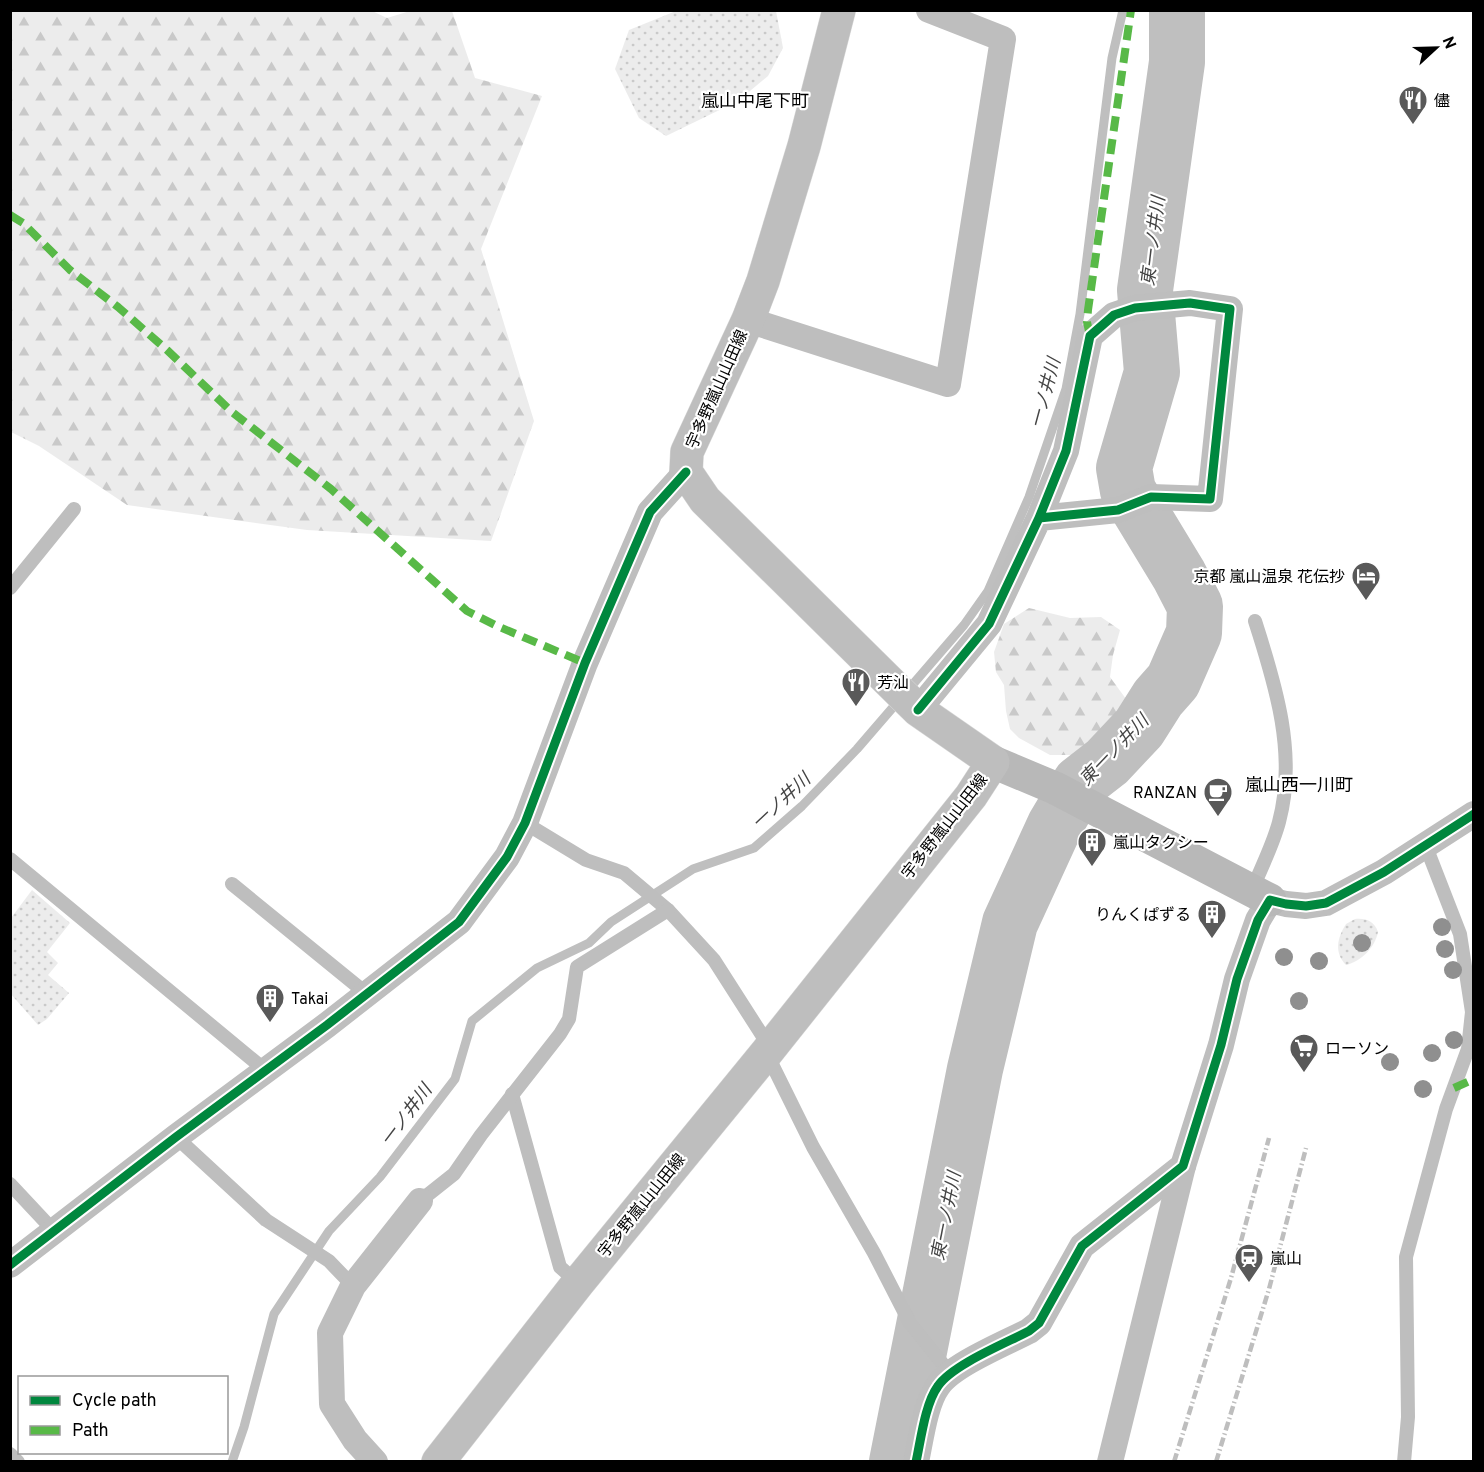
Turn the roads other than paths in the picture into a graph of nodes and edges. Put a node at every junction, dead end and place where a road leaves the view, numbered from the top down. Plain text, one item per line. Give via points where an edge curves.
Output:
1 (929, 10) edge
2 (834, 11) edge
3 (748, 320) junction
4 (686, 472) junction
5 (74, 509) dead end
6 (1040, 518) junction
7 (10, 588) edge
8 (1255, 621) dead end
9 (908, 701) junction
10 (993, 762) junction
11 (1473, 814) edge
12 (525, 823) junction
13 (1425, 844) junction
14 (10, 859) edge
15 (232, 884) dead end
16 (1261, 895) junction
17 (668, 910) junction
18 (367, 994) junction
19 (768, 1049) junction
20 (265, 1070) junction
21 (512, 1094) junction
22 (176, 1137) junction
23 (1183, 1166) junction
24 (10, 1184) edge
25 (420, 1201) joint
26 (53, 1230) junction
27 (10, 1264) edge
28 (578, 1283) junction
29 (353, 1286) junction
30 (950, 1373) junction
31 (10, 1454) edge
32 (18, 1461) edge
33 (375, 1461) edge
34 (438, 1461) edge
35 (916, 1461) edge
36 (1110, 1461) edge
37 (1404, 1461) edge

1 - 3 street via 1003,39 948,384
2 - 3 main road, 宇多野嵐山山田線 via 804,146
3 - 4 main road, 宇多野嵐山山田線 via 687,452
4 - 9 main road, 宇多野嵐山山田線 via 705,500
4 - 12 street via 650,513 585,663
5 - 7 lane
6 - 6 street via 1066,451 1090,336 1114,315 1135,308 1190,303 1230,309 1210,499 1151,497 1118,510
6 - 9 street via 989,624
8 - 16 lane via 1283,725 1287,783
9 - 10 main road, 宇多野嵐山山田線
10 - 16 main road via 1069,795
10 - 19 main road, 宇多野嵐山山田線
11 - 13 street
12 - 17 lane via 586,860 624,873
12 - 18 street via 507,857 459,922
13 - 16 street via 1384,872 1326,903 1306,906
13 - 37 lane via 1460,934 1472,1025 1406,1257 1408,1417
14 - 20 lane
15 - 18 lane
16 - 23 street via 1258,920
17 - 19 lane via 714,960
17 - 21 lane via 577,967 569,1019
18 - 20 street
19 - 28 main road, 宇多野嵐山山田線
19 - 30 lane via 813,1147 910,1323
20 - 22 street
21 - 25 lane via 454,1174
21 - 28 lane via 560,1267
22 - 26 street
22 - 29 lane via 266,1220 329,1261
23 - 30 street via 1082,1246 1039,1323
23 - 36 street
24 - 26 lane
25 - 29 street
26 - 27 street
28 - 34 main road, 宇多野嵐山山田線
29 - 33 street via 330,1333 332,1404 355,1440
30 - 35 street via 932,1398
31 - 32 lane

